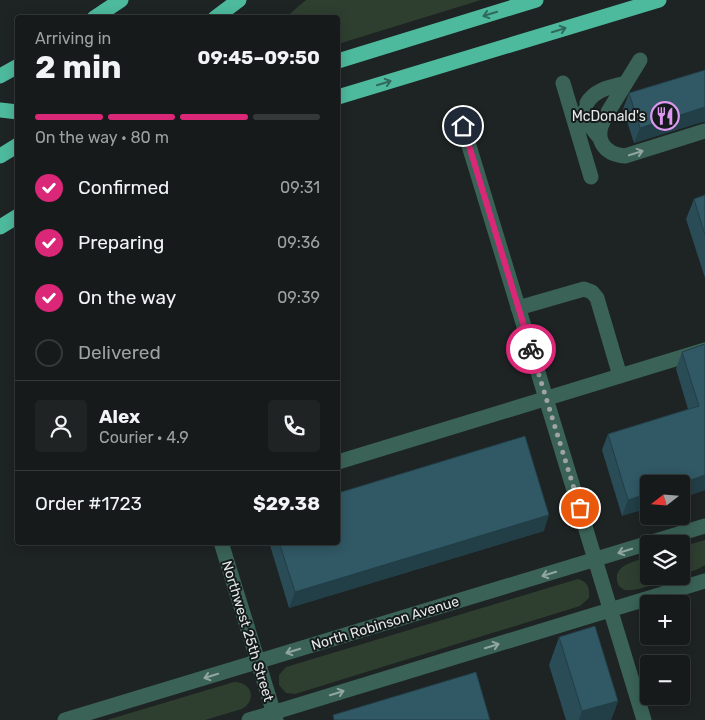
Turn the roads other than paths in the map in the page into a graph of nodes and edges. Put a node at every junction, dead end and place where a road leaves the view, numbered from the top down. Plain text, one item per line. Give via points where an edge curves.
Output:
1 (121, 0) edge
2 (239, 0) edge
3 (536, 0) edge
4 (659, 0) edge
5 (98, 15) edge
6 (218, 15) edge
7 (340, 59) edge
8 (640, 60) dead end
9 (15, 68) edge
10 (0, 76) edge
11 (626, 82) junction
12 (563, 84) dead end
13 (340, 96) edge
14 (0, 110) edge
15 (15, 112) edge
16 (463, 126) dead end
17 (705, 131) edge
18 (599, 137) junction
19 (15, 147) edge
20 (0, 156) edge
21 (591, 177) dead end
22 (15, 218) edge
23 (0, 227) edge
24 (518, 308) junction
25 (705, 350) edge
26 (620, 376) junction
27 (546, 399) junction
28 (340, 461) edge
29 (705, 526) edge
30 (222, 545) edge
31 (595, 560) junction
32 (705, 581) edge
33 (610, 610) junction
34 (258, 662) junction
35 (275, 716) edge
36 (65, 720) edge
37 (249, 720) edge
38 (644, 720) edge

1 - 5 highway
2 - 6 highway
3 -> 7 highway
13 -> 4 highway
8 - 11 street
9 - 10 highway
11 - 18 street via 600,126
11 - 18 street via 591,96 586,107 587,122
12 - 21 street
14 - 15 highway
16 - 24 street
18 -> 17 street via 604,147 614,155 625,156
19 - 20 highway
22 - 23 highway
24 - 26 street via 584,289 592,292 597,298
24 - 27 street
25 - 26 street
26 - 27 street
27 - 28 street
27 - 31 street
29 -> 31 street, North Robinson Avenue
30 - 34 street, Northwest 25th Street
31 - 33 street
31 -> 34 street, North Robinson Avenue
32 - 33 street
35 -> 33 street
33 - 38 street
34 - 35 street, Northwest 25th Street
34 -> 36 street, North Robinson Avenue
35 - 37 street

